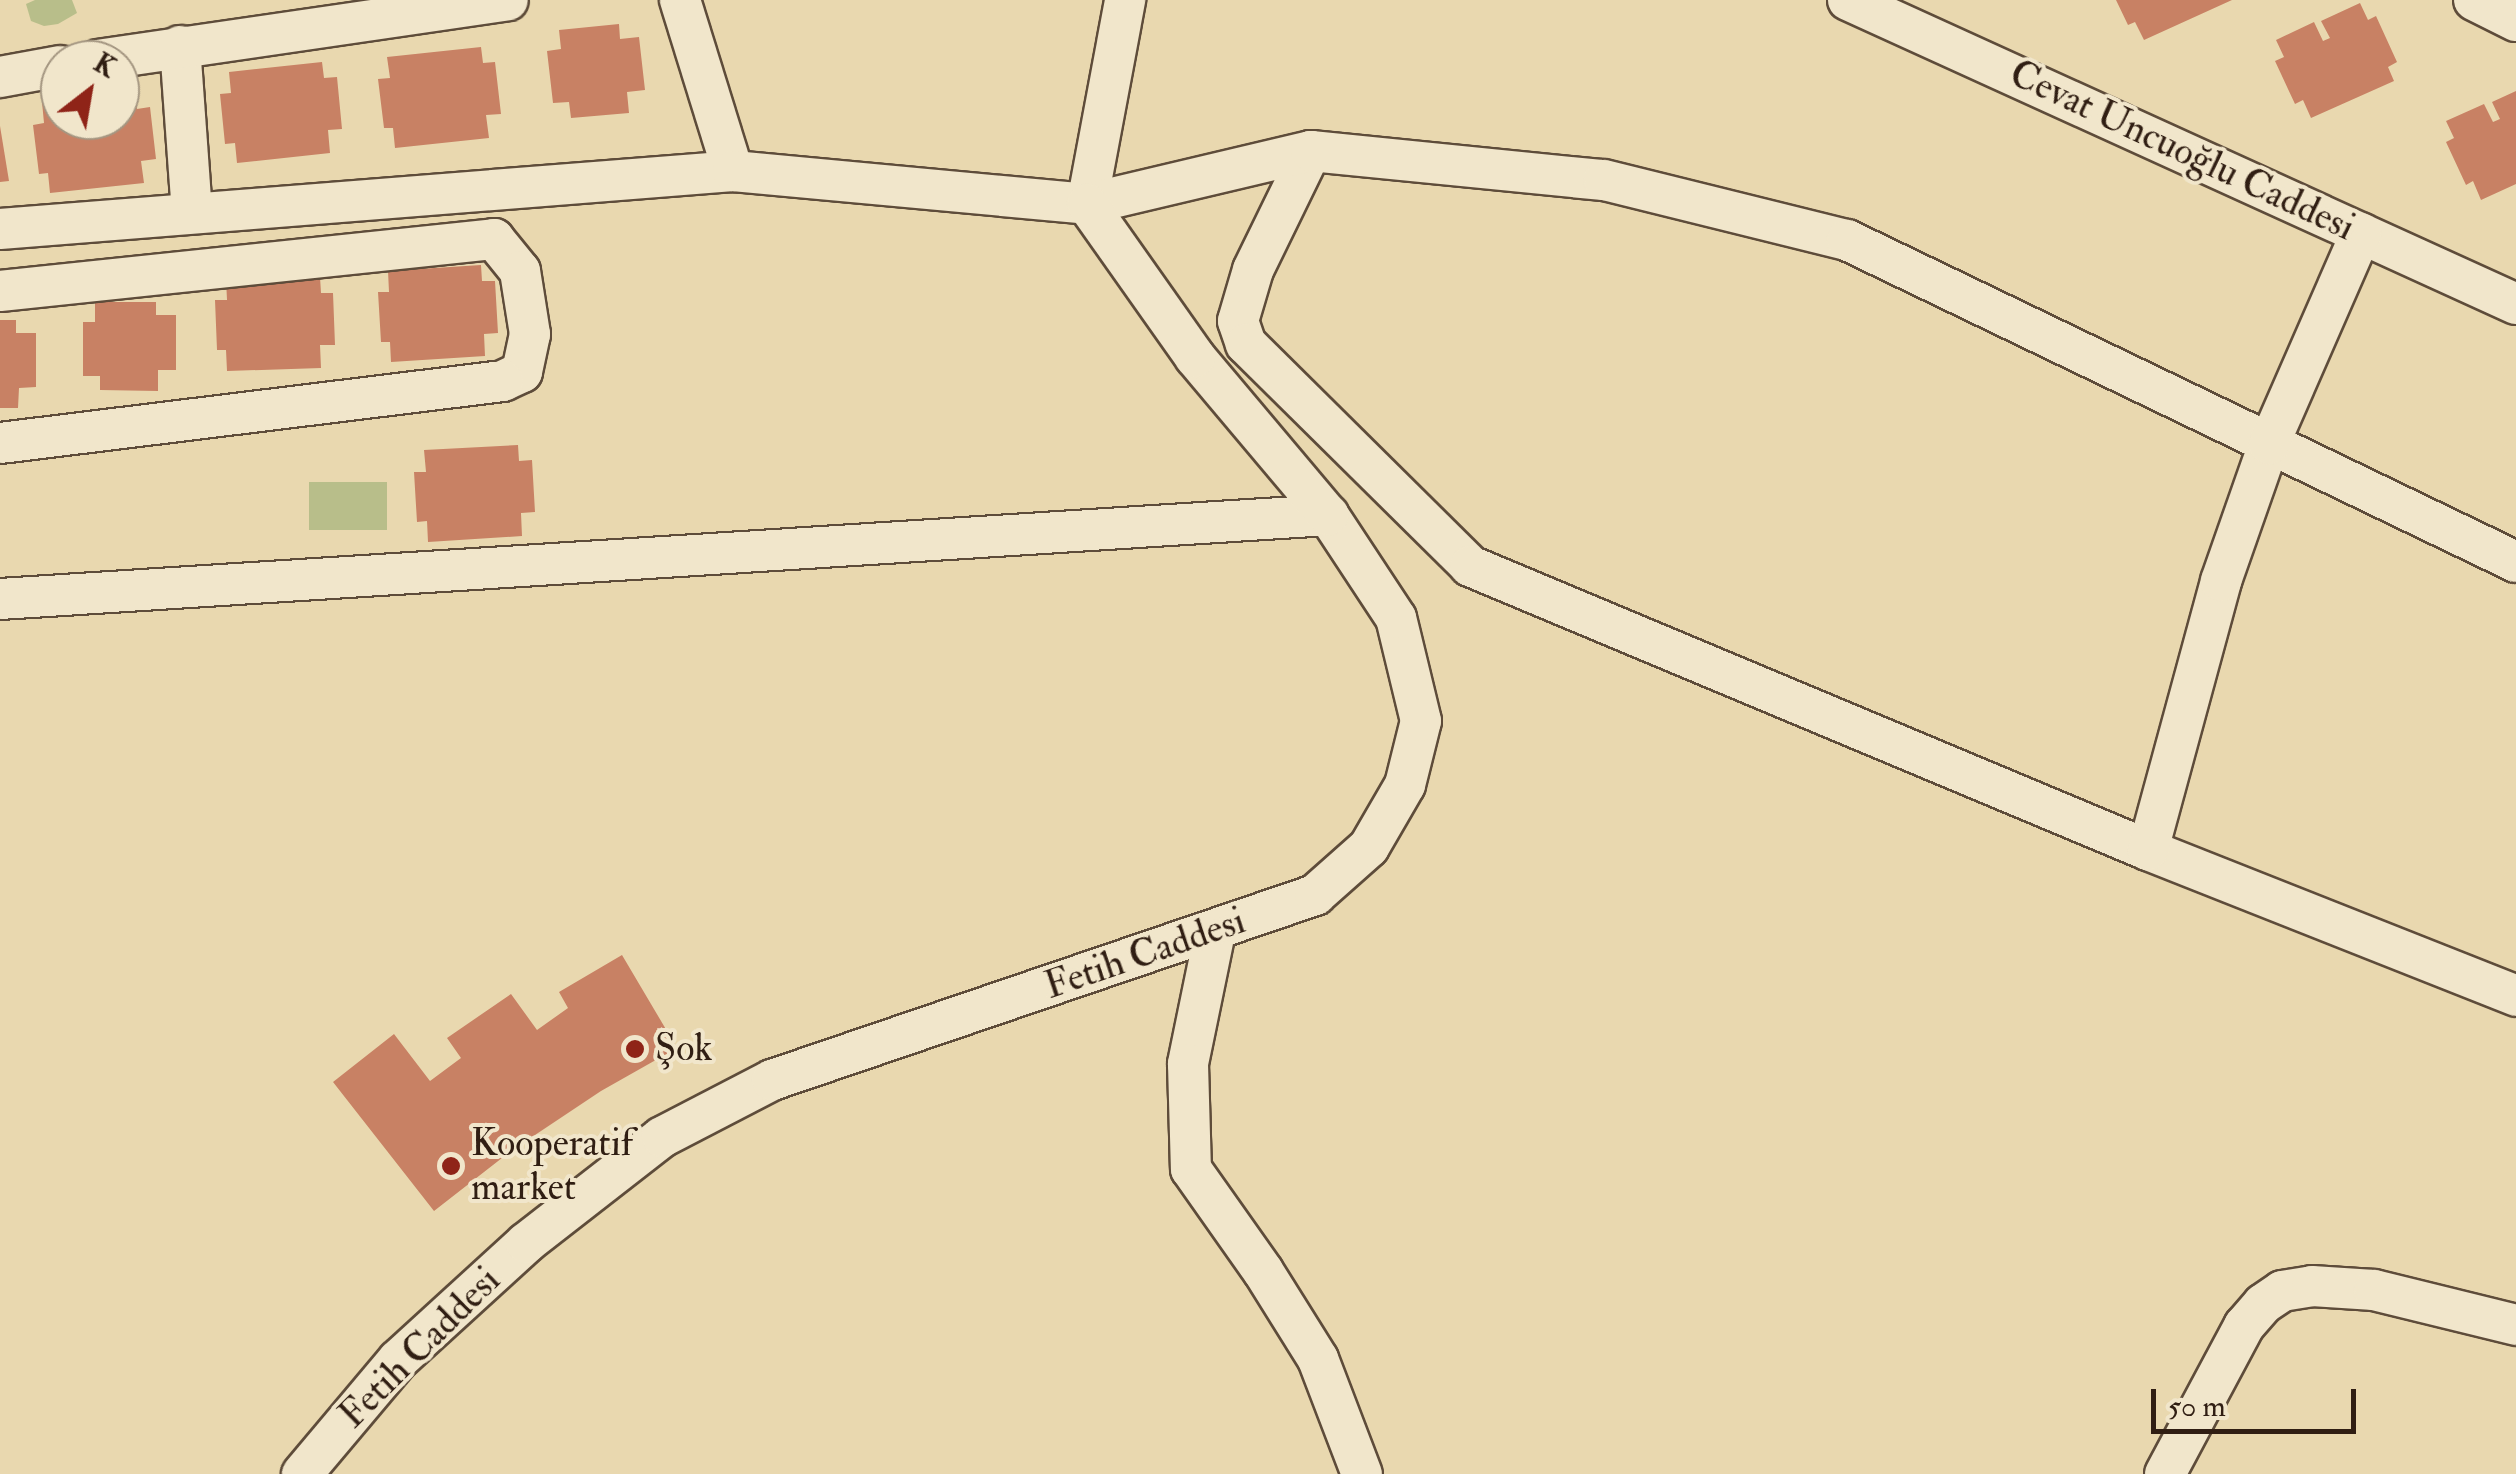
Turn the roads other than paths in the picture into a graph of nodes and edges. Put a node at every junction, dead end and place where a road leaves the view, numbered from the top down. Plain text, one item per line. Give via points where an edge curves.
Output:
1 (508, 0) edge
2 (680, 0) edge
3 (1125, 0) edge
4 (1848, 0) edge
5 (2474, 0) edge
6 (2516, 21) edge
7 (180, 46) junction
8 (140, 53) edge
9 (40, 69) edge
10 (0, 76) edge
11 (1311, 151) junction
12 (733, 170) junction
13 (1087, 204) junction
14 (192, 213) junction
15 (0, 229) edge
16 (2360, 233) junction
17 (0, 291) edge
18 (2516, 304) edge
19 (0, 443) edge
20 (2269, 444) junction
21 (1328, 515) junction
22 (2516, 562) edge
23 (0, 599) edge
24 (2148, 850) junction
25 (1216, 932) junction
26 (2516, 996) edge
27 (2516, 1326) edge
28 (302, 1474) edge
29 (1362, 1474) edge
30 (2164, 1474) edge

1 - 7 street
2 - 12 street
3 - 13 street
4 - 16 street, Cevat Uncuoğlu Caddesi
5 - 6 street
7 - 8 street
7 - 14 street
9 - 10 street
11 - 13 street
11 - 20 street via 1604,180 1847,240
11 - 24 street via 1253,270 1238,322 1246,344 1470,566
12 - 13 street
12 - 14 street
13 - 21 street, Fetih Caddesi via 1195,357
14 - 15 street
16 - 18 street, Cevat Uncuoğlu Caddesi
16 - 20 street
17 - 19 street via 494,239 520,271 530,334 522,372 504,382
20 - 22 street
20 - 24 street via 2221,581
21 - 23 street
21 - 25 street, Fetih Caddesi via 1396,618 1420,721 1405,785 1369,847 1314,895
24 - 26 street
25 - 28 street, Fetih Caddesi via 772,1080 662,1137 526,1243 398,1360
25 - 29 street via 1188,1064 1191,1169 1318,1359
27 - 30 street via 2374,1290 2282,1291 2244,1326

